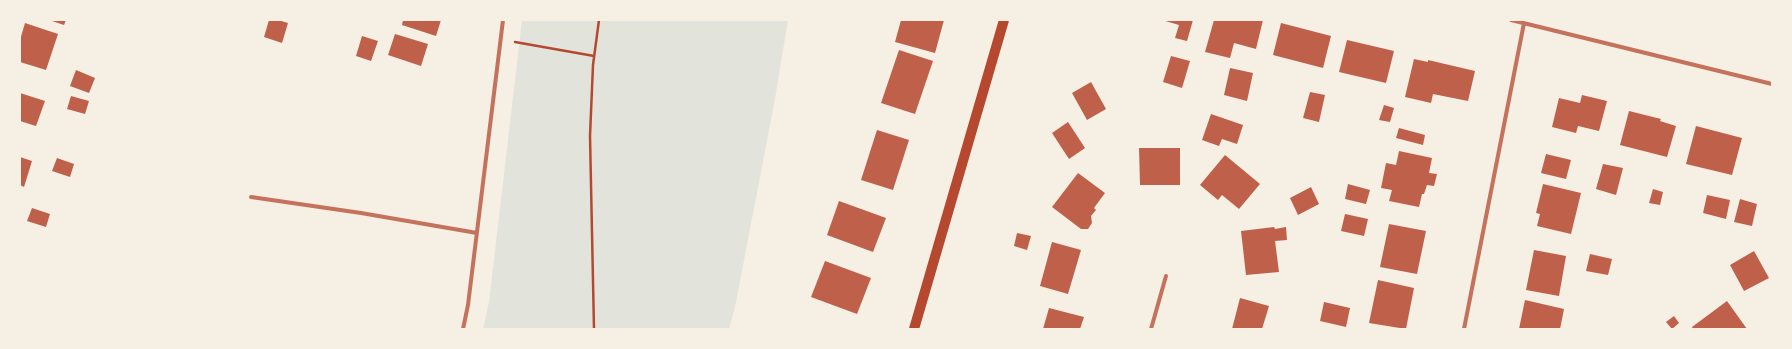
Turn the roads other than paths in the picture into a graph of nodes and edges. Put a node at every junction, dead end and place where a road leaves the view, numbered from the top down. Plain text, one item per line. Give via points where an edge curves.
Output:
1 (503, 20) edge
2 (1004, 20) edge
3 (1511, 20) edge
4 (1524, 23) junction
5 (1772, 84) edge
6 (251, 197) dead end
7 (477, 233) junction
8 (1166, 276) dead end
9 (463, 329) edge
10 (914, 329) edge
11 (1151, 329) edge
12 (1464, 329) edge

1 - 7 street
2 - 10 main road
3 - 4 street
4 - 5 street
4 - 12 street
6 - 7 street
7 - 9 street
8 - 11 street

